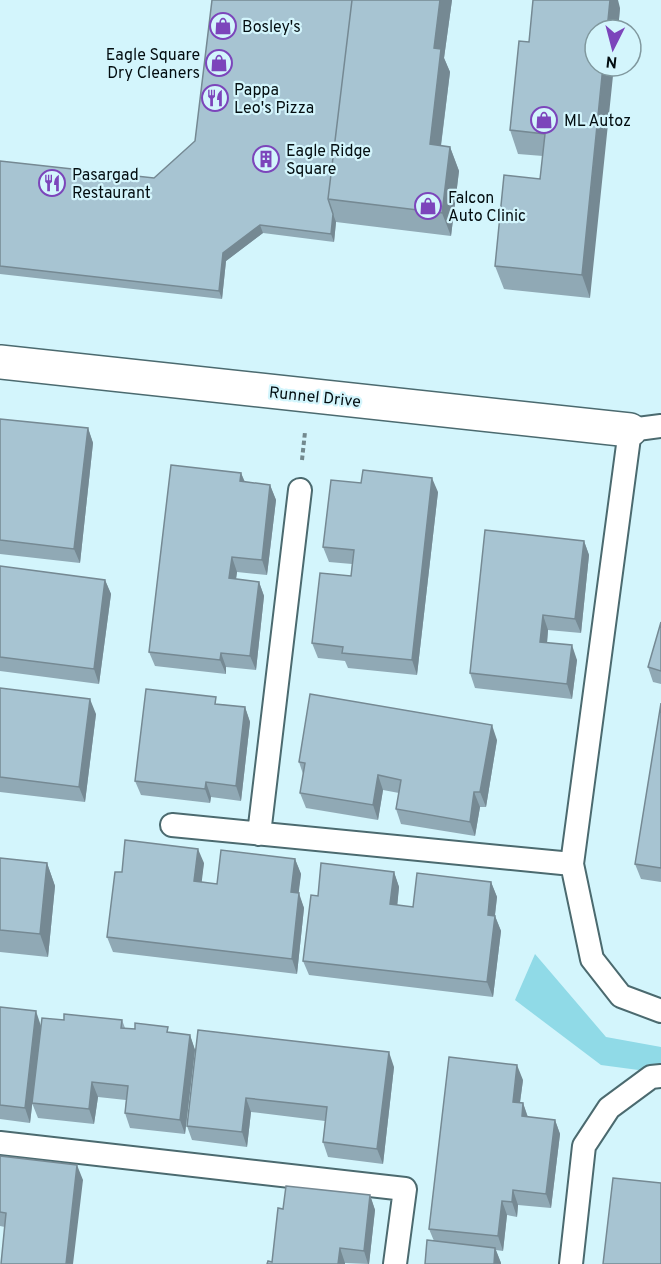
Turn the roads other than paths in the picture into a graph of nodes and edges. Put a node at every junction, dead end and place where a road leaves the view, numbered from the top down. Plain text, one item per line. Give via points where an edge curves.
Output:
1 (0, 363) edge
2 (646, 428) edge
3 (300, 490) road end
4 (172, 825) dead end
5 (260, 834) junction
6 (572, 864) junction
7 (661, 1011) edge
8 (661, 1076) edge
9 (0, 1143) edge
10 (394, 1264) edge
11 (571, 1264) edge

1 - 2 street, Runnel Drive
2 - 6 lane
3 - 5 lane
4 - 5 lane
5 - 6 lane
6 - 7 lane via 592,959 621,996
8 - 11 lane via 651,1077 609,1108 584,1146
9 - 10 lane via 405,1189

